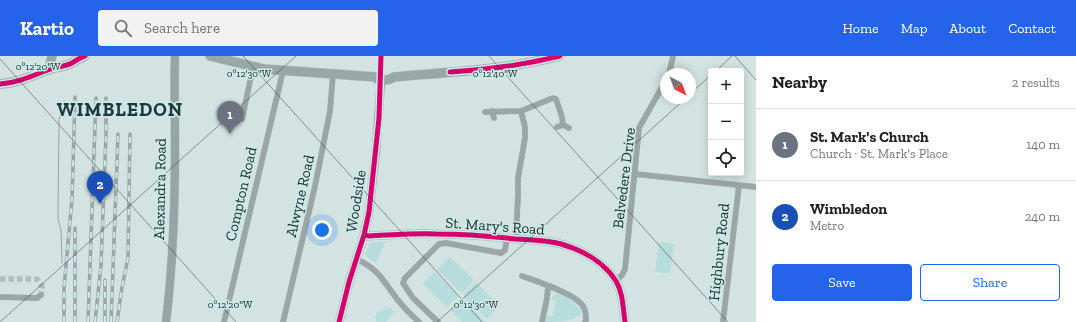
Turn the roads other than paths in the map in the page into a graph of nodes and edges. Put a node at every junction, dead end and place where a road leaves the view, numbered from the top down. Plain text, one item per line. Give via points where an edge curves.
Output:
1 (52, 56) edge
2 (175, 56) edge
3 (210, 56) edge
4 (381, 56) edge
5 (560, 56) edge
6 (674, 56) edge
7 (77, 57) edge
8 (244, 60) edge
9 (253, 67) junction
10 (671, 68) edge
11 (49, 70) junction
12 (282, 71) junction
13 (333, 74) junction
14 (379, 77) junction
15 (0, 84) edge
16 (660, 91) edge
17 (492, 111) junction
18 (521, 111) junction
19 (485, 112) dead end
20 (494, 118) dead end
21 (242, 119) dead end
22 (557, 127) dead end
23 (635, 174) junction
24 (739, 185) junction
25 (756, 187) edge
26 (364, 235) junction
27 (507, 238) junction
28 (516, 239) junction
29 (356, 259) junction
30 (522, 276) dead end
31 (616, 281) junction
32 (548, 286) junction
33 (40, 295) dead end
34 (0, 297) edge
35 (166, 322) edge
36 (224, 322) edge
37 (283, 322) edge
38 (339, 322) edge
39 (419, 322) edge
40 (438, 322) edge
41 (542, 322) edge
42 (586, 322) edge
43 (624, 322) edge
44 (724, 322) edge

1 - 11 main road
2 - 35 street, Alexandra Road via 173,234
3 - 8 main road
4 - 14 street
5 - 14 main road via 481,70 394,77 391,74
6 - 10 street
7 - 11 main road via 73,62
8 - 9 main road
9 - 12 main road
9 - 21 street
11 - 15 main road via 27,79
12 - 13 main road
12 - 36 street, Compton Road
13 - 14 main road
13 - 37 street, Alwyne Road via 330,111 315,186
14 - 26 street, Woodside via 376,150
16 - 23 street, Belvedere Drive via 639,128
17 - 18 street
17 - 19 street
17 - 20 street
18 - 22 street via 554,98 566,126
18 - 28 street via 525,138 518,178
23 - 24 street
23 - 31 street, Belvedere Drive via 625,269
24 - 25 street
24 - 44 street, Highbury Road
26 - 27 street, St. Mary's Road via 436,234
26 - 29 street, Woodside
27 - 28 street, St. Mary's Road
27 - 40 street via 505,250 501,253 439,244 405,278 403,283 408,292
28 - 31 street, St. Mary's Road via 560,244 582,252 603,266
29 - 38 street, Woodside
29 - 39 street via 371,266
30 - 32 street
31 - 43 street, St. Mary's Road via 621,292
32 - 41 street
32 - 42 street via 580,302 585,308
33 - 34 street via 37,298

